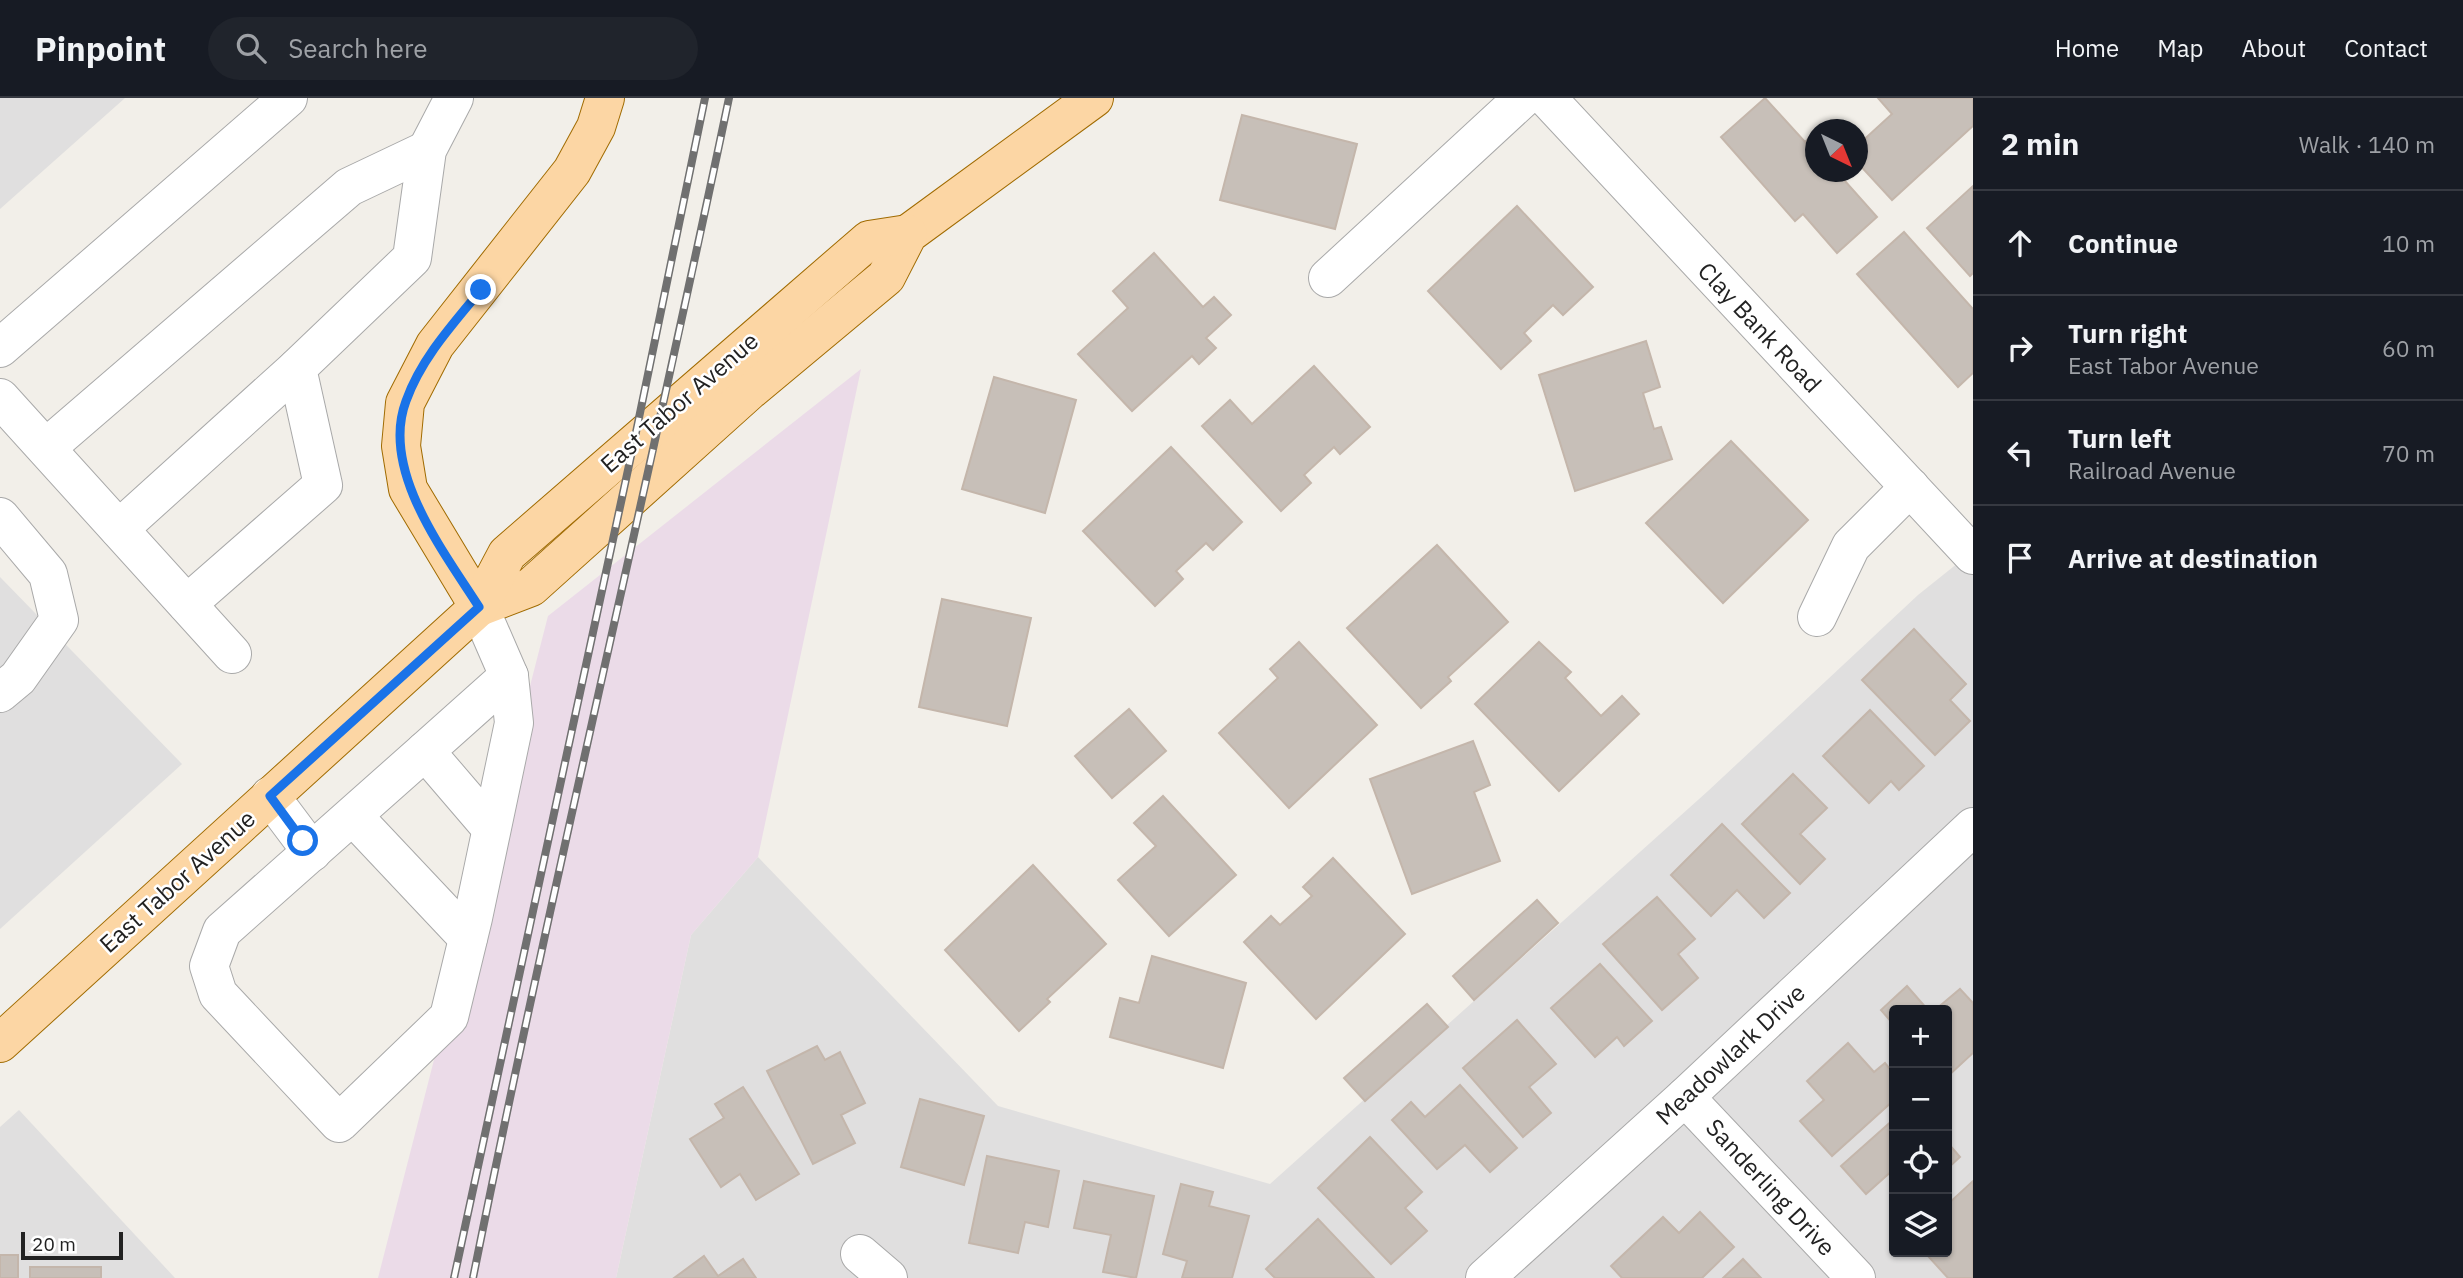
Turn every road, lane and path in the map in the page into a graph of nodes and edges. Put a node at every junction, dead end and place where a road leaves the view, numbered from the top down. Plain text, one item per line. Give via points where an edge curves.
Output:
1 (288, 98) edge
2 (454, 98) edge
3 (605, 98) edge
4 (1094, 98) edge
5 (1523, 98) edge
6 (1547, 98) edge
7 (427, 150) junction
8 (1328, 278) dead end
9 (0, 348) edge
10 (297, 368) junction
11 (0, 398) edge
12 (46, 448) junction
13 (1910, 487) junction
14 (0, 517) edge
15 (119, 529) junction
16 (1973, 555) edge
17 (187, 604) junction
18 (479, 607) junction
19 (1817, 617) dead end
20 (232, 654) dead end
21 (509, 676) junction
22 (0, 694) edge
23 (425, 751) junction
24 (270, 796) junction
25 (353, 816) junction
26 (1973, 827) edge
27 (491, 828) junction
28 (312, 852) junction
29 (468, 938) junction
30 (1, 1041) edge
31 (1685, 1097) junction
32 (860, 1254) dead end
33 (888, 1278) edge
34 (1485, 1278) edge
35 (1856, 1278) edge

1 - 9 street
2 - 7 street
3 - 18 main road via 596,127 572,171 435,345 405,403 401,446 408,489
4 - 18 main road, East Tabor Avenue via 908,234 886,277 749,391 531,587
5 - 8 street
6 - 13 street, Clay Bank Road
7 - 10 street via 412,258
7 - 12 street via 349,187
10 - 15 street
10 - 17 street via 323,485
11 - 12 street
12 - 15 street
13 - 16 street, Clay Bank Road
13 - 19 street via 1852,547
14 - 22 street via 48,574 59,620 18,678
15 - 17 street
17 - 20 street
18 - 21 street
18 - 24 main road, East Tabor Avenue
21 - 23 street
21 - 27 street via 514,723
23 - 25 street
23 - 27 street
24 - 28 street
24 - 30 main road, East Tabor Avenue
25 - 28 street
25 - 29 street
26 - 31 street, Meadowlark Drive
27 - 29 street
28 - 29 street via 222,931 209,966 218,994 339,1123 449,1017
31 - 34 street, Meadowlark Drive
31 - 35 street, Sanderling Drive
32 - 33 street

